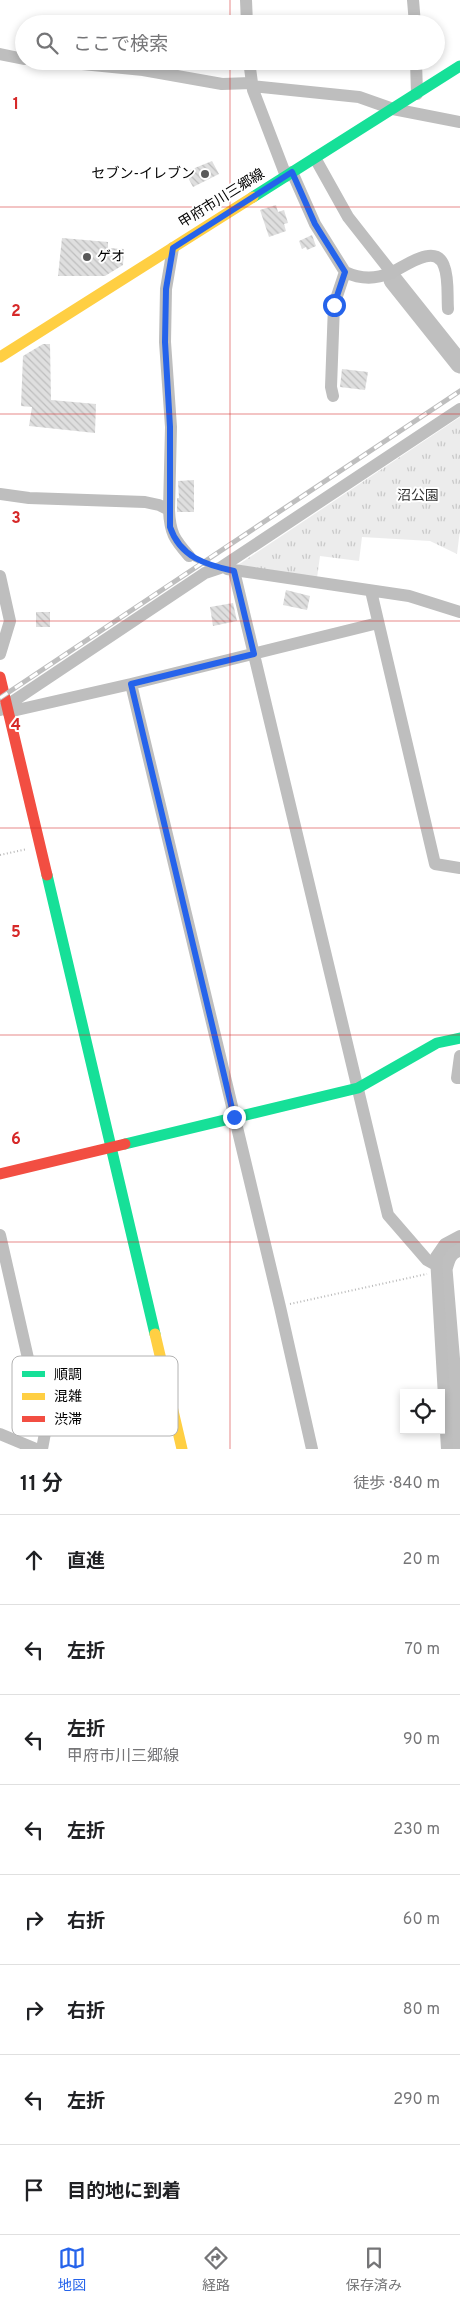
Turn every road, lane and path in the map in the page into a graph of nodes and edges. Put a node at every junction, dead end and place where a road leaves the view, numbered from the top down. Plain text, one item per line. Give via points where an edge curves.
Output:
1 (246, 0) edge
2 (413, 0) edge
3 (247, 15) edge
4 (414, 15) edge
5 (0, 54) edge
6 (15, 57) edge
7 (460, 66) edge
8 (143, 70) edge
9 (251, 70) edge
10 (416, 70) edge
11 (252, 85) junction
12 (417, 94) junction
13 (393, 109) junction
14 (460, 122) edge
15 (316, 158) junction
16 (289, 174) junction
17 (173, 248) junction
18 (345, 272) junction
19 (392, 273) junction
20 (448, 309) dead end
21 (0, 357) edge
22 (334, 396) dead end
23 (460, 409) edge
24 (0, 494) edge
25 (169, 510) junction
26 (189, 556) joint
27 (216, 567) junction
28 (234, 571) junction
29 (0, 576) edge
30 (371, 591) junction
31 (460, 612) edge
32 (378, 623) junction
33 (1, 646) edge
34 (254, 654) junction
35 (0, 677) edge
36 (131, 684) junction
37 (5, 709) edge
38 (40, 847) junction
39 (0, 855) edge
40 (460, 868) edge
41 (460, 1038) edge
42 (460, 1056) edge
43 (460, 1078) edge
44 (358, 1088) junction
45 (234, 1117) junction
46 (111, 1147) junction
47 (0, 1174) edge
48 (0, 1235) edge
49 (460, 1236) edge
50 (436, 1268) junction
51 (280, 1307) junction
52 (28, 1356) edge
53 (160, 1356) edge
54 (178, 1432) edge
55 (0, 1434) edge
56 (44, 1436) edge
57 (36, 1449) edge
58 (42, 1449) edge
59 (182, 1449) edge
60 (312, 1449) edge
61 (447, 1449) edge

1 - 3 street
2 - 4 street
5 - 6 street
7 - 12 street, 甲府市川三郷線
8 - 11 street via 222,84
9 - 11 street
10 - 12 street
11 - 13 street via 359,97
11 - 16 street
12 - 13 street, 甲府市川三郷線
13 - 14 street
13 - 15 street, 甲府市川三郷線
15 - 16 street, 甲府市川三郷線
15 - 19 street via 348,217
16 - 17 street, 甲府市川三郷線
16 - 18 street
17 - 21 street, 甲府市川三郷線
17 - 25 street via 166,289 165,333 170,427
18 - 19 street via 356,278
18 - 22 street via 334,305 331,387
19 - 20 street via 416,258 430,256 438,259 444,265
23 - 27 street
24 - 25 street via 145,502
25 - 26 street via 174,538
26 - 27 lane
27 - 28 street
27 - 37 street
28 - 30 street
28 - 34 street
29 - 33 street via 10,621
30 - 31 street via 409,596
30 - 32 street
32 - 34 street
32 - 40 street via 435,864
34 - 36 street
34 - 44 street
35 - 37 street
36 - 37 street
36 - 45 street
37 - 38 street
38 - 39 path
38 - 46 street
41 - 44 street via 437,1043
42 - 43 street via 457,1078
44 - 45 street
44 - 50 street via 388,1215
45 - 46 street
45 - 51 street
46 - 47 street
46 - 53 street
48 - 52 street
49 - 50 street via 439,1250
50 - 51 path
50 - 61 street
51 - 60 street
54 - 59 street
55 - 57 street
56 - 58 street

